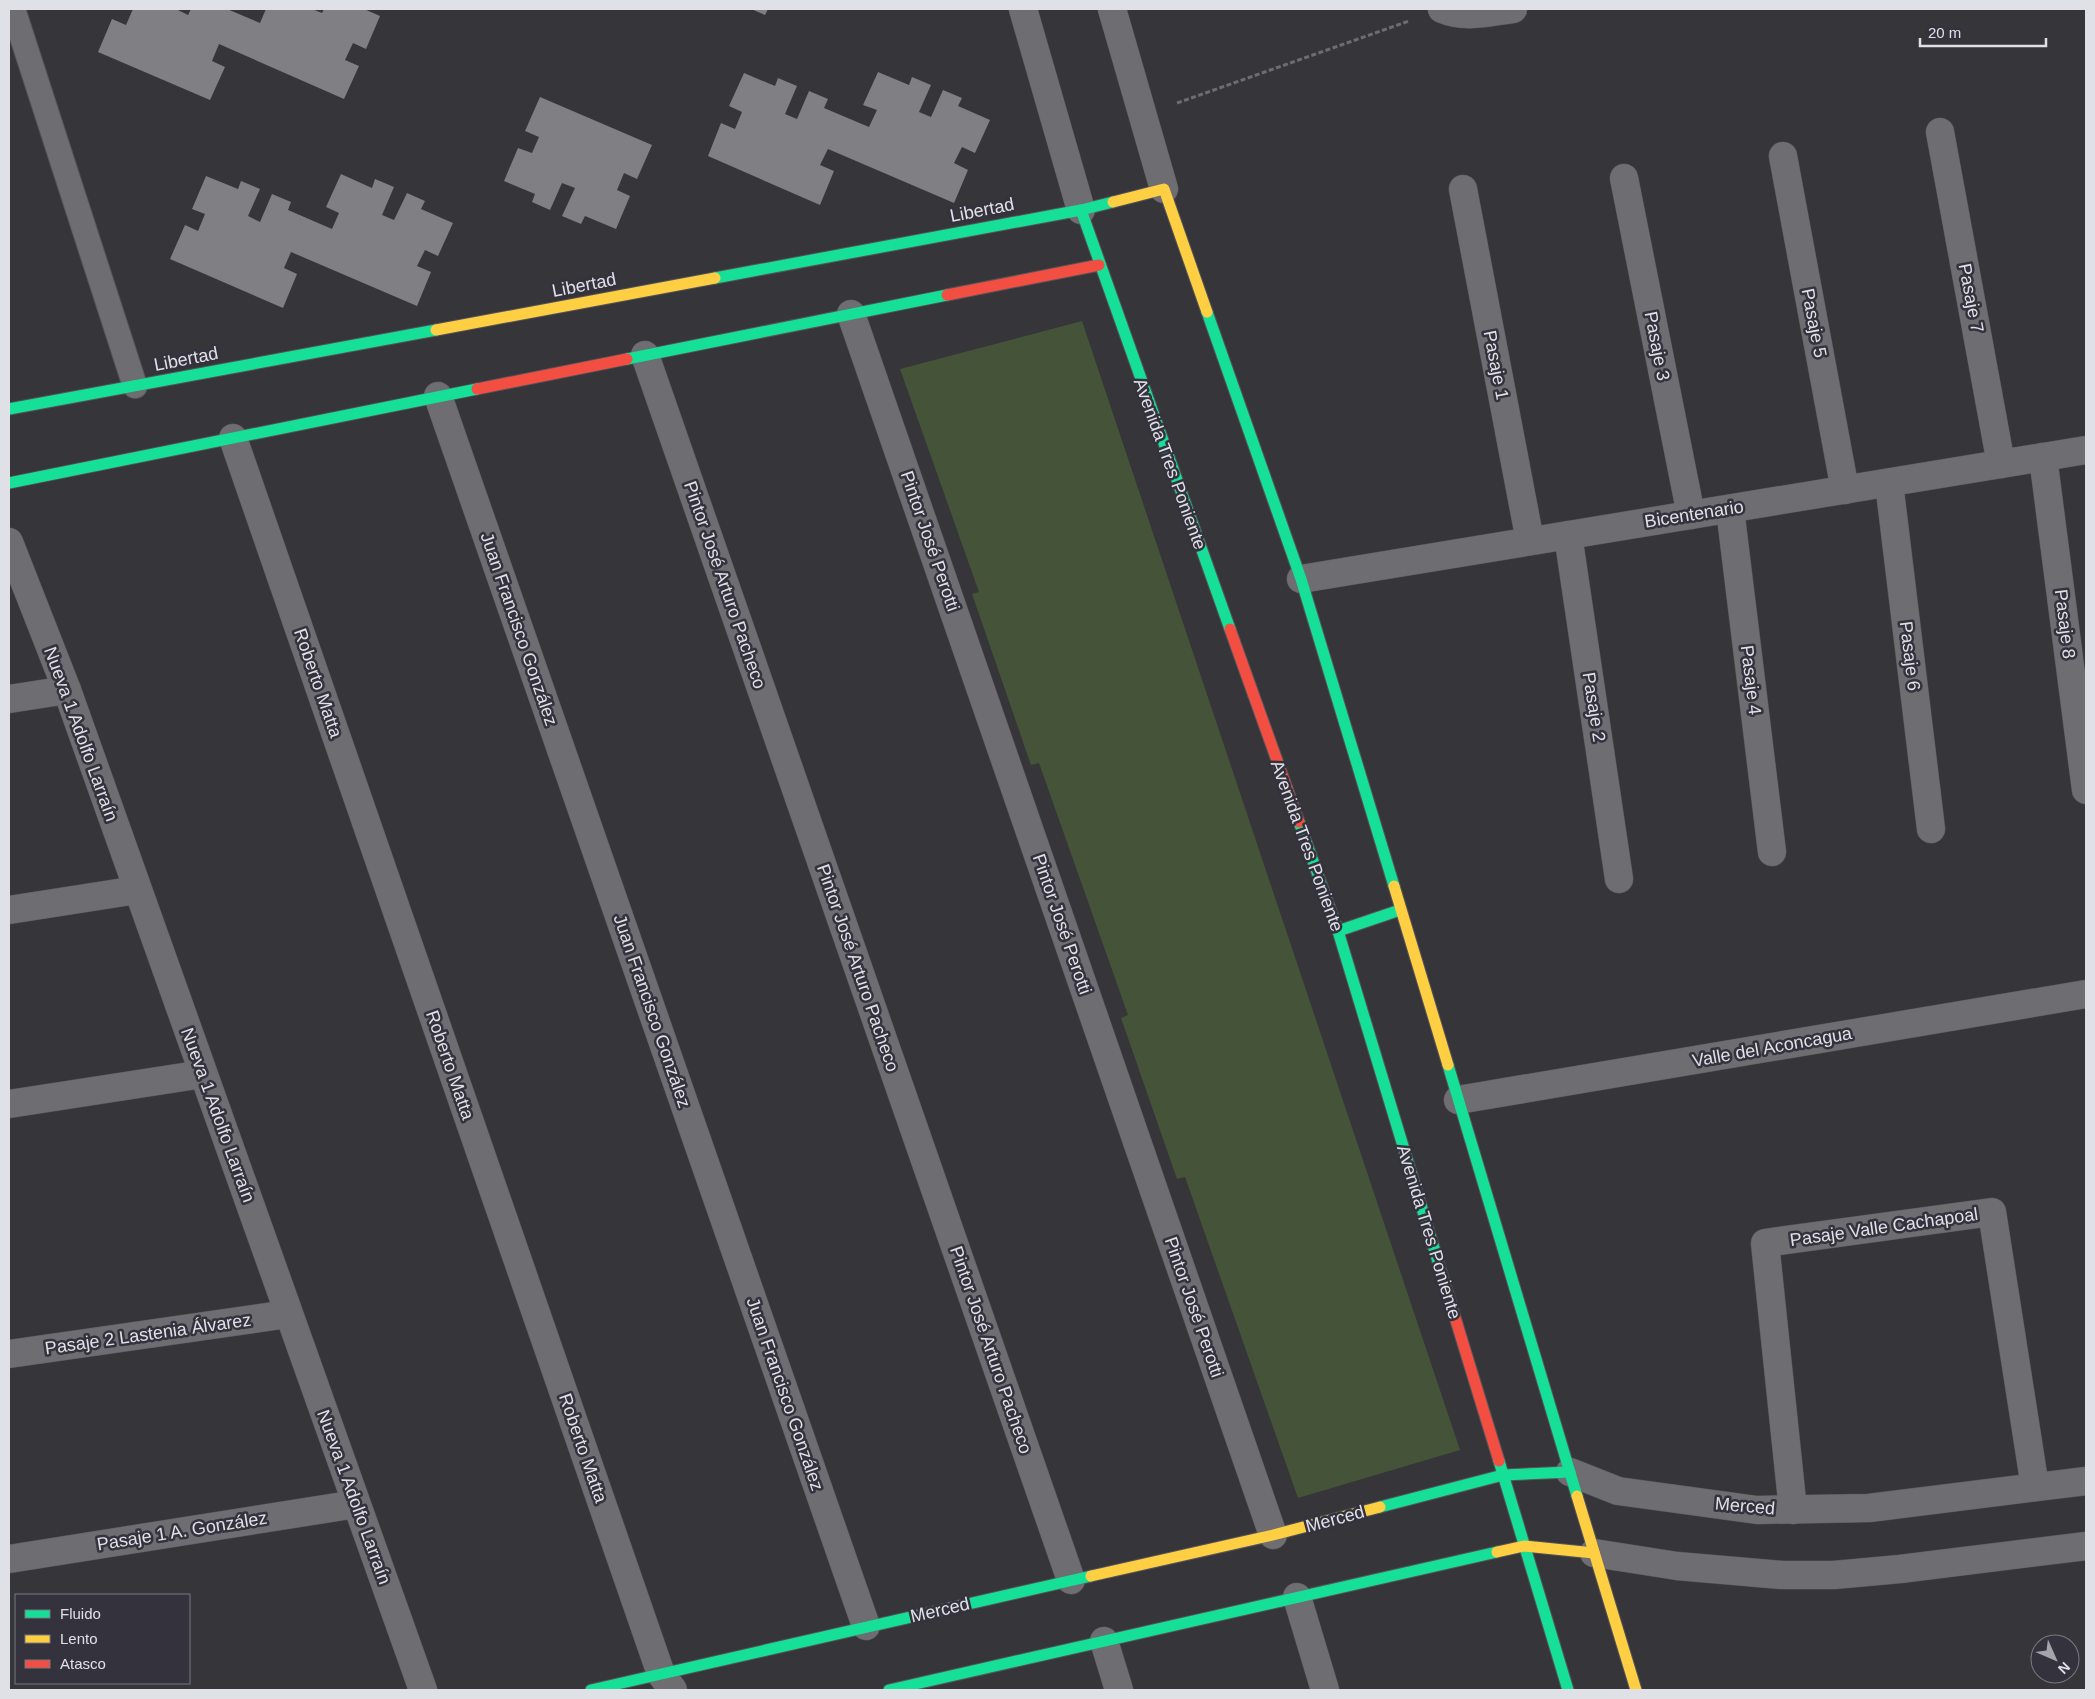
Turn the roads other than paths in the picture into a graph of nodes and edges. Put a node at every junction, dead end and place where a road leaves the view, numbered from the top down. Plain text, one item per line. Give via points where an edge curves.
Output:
1 (13, 9) edge
2 (1023, 9) edge
3 (1112, 9) edge
4 (1442, 9) edge
5 (1513, 9) edge
6 (1940, 132) dead end
7 (1783, 156) dead end
8 (1624, 178) dead end
9 (1164, 188) junction
10 (1463, 190) dead end
11 (1080, 210) junction
12 (1099, 265) junction
13 (851, 314) junction
14 (645, 355) junction
15 (135, 386) junction
16 (438, 396) junction
17 (9, 409) edge
18 (233, 438) junction
19 (2086, 450) edge
20 (2043, 457) junction
21 (2001, 464) junction
22 (9, 483) edge
23 (1889, 483) junction
24 (1845, 490) junction
25 (1730, 509) junction
26 (1691, 515) junction
27 (1568, 535) junction
28 (1530, 541) junction
29 (9, 542) edge
30 (1301, 579) junction
31 (67, 690) junction
32 (9, 699) edge
33 (2086, 790) edge
34 (1931, 829) dead end
35 (1772, 852) dead end
36 (1619, 879) dead end
37 (137, 890) junction
38 (9, 910) edge
39 (1400, 910) junction
40 (1338, 932) junction
41 (2086, 994) edge
42 (203, 1074) junction
43 (1458, 1100) junction
44 (9, 1104) edge
45 (288, 1314) junction
46 (9, 1354) edge
47 (1570, 1472) junction
48 (1503, 1476) junction
49 (2086, 1481) edge
50 (2035, 1487) junction
51 (356, 1504) junction
52 (1793, 1510) junction
53 (1273, 1535) junction
54 (1524, 1546) junction
55 (2086, 1546) edge
56 (1594, 1553) junction
57 (9, 1559) edge
58 (1071, 1580) junction
59 (1296, 1598) junction
60 (866, 1626) junction
61 (1104, 1641) junction
62 (667, 1682) edge
63 (902, 1689) edge
64 (423, 1690) edge
65 (591, 1690) edge
66 (1119, 1690) edge
67 (1325, 1690) edge
68 (1568, 1690) edge
69 (1636, 1690) edge

1 - 15 lane
2 - 11 street, Avenida Tres Poniente
3 - 9 street
4 - 5 street via 1457,15
6 - 21 street, Pasaje 7
7 - 24 street, Pasaje 5
8 - 26 street, Pasaje 3
9 - 11 street, Libertad
9 - 30 street
10 - 28 street, Pasaje 1
11 - 12 street, Avenida Tres Poniente
11 - 15 street, Libertad
12 - 13 street
12 - 40 street, Avenida Tres Poniente
13 - 14 street
13 - 53 street, Pintor José Perotti
14 - 16 street
14 - 58 street, Pintor José Arturo Pacheco
15 - 17 street, Libertad
16 - 18 street
16 - 60 street, Juan Francisco González
18 - 22 street
18 - 62 street, Roberto Matta
19 - 20 street, Bicentenario
20 - 21 street, Bicentenario
20 - 33 street, Pasaje 8
21 - 23 street, Bicentenario
23 - 24 street, Bicentenario
23 - 34 street, Pasaje 6
24 - 25 street, Bicentenario
25 - 26 street, Bicentenario
25 - 35 street, Pasaje 4
26 - 27 street, Bicentenario
27 - 28 street, Bicentenario
27 - 36 street, Pasaje 2
28 - 30 street, Bicentenario
29 - 31 street, Nueva 1 Adolfo Larraín
30 - 39 street
31 - 32 street
31 - 37 street, Nueva 1 Adolfo Larraín
37 - 38 street
37 - 42 street, Nueva 1 Adolfo Larraín
39 - 40 street
39 - 43 street
40 - 48 street, Avenida Tres Poniente
41 - 43 street, Valle del Aconcagua
42 - 44 street
42 - 45 street, Nueva 1 Adolfo Larraín
43 - 47 street
45 - 46 street, Pasaje 2 Lastenia Álvarez
45 - 51 street, Nueva 1 Adolfo Larraín
47 - 48 street, Merced
47 - 52 street, Merced via 1618,1491 1758,1510
47 - 56 street
48 - 53 street, Merced
48 - 54 street, Avenida Tres Poniente
49 - 50 street, Merced
50 - 52 street, Merced via 1869,1508
50 - 52 street, Pasaje Valle Cachapoal via 1992,1212 1765,1243
51 - 57 street, Pasaje 1 A. González
51 - 64 street, Nueva 1 Adolfo Larraín
53 - 58 street, Merced
54 - 56 street
54 - 59 street
54 - 68 street, Avenida Tres Poniente
55 - 56 street via 1834,1575 1782,1575 1677,1566
56 - 69 street
58 - 60 street, Merced
59 - 61 street
59 - 67 street
60 - 62 street, Merced
61 - 63 street
61 - 66 street
62 - 65 street, Merced

